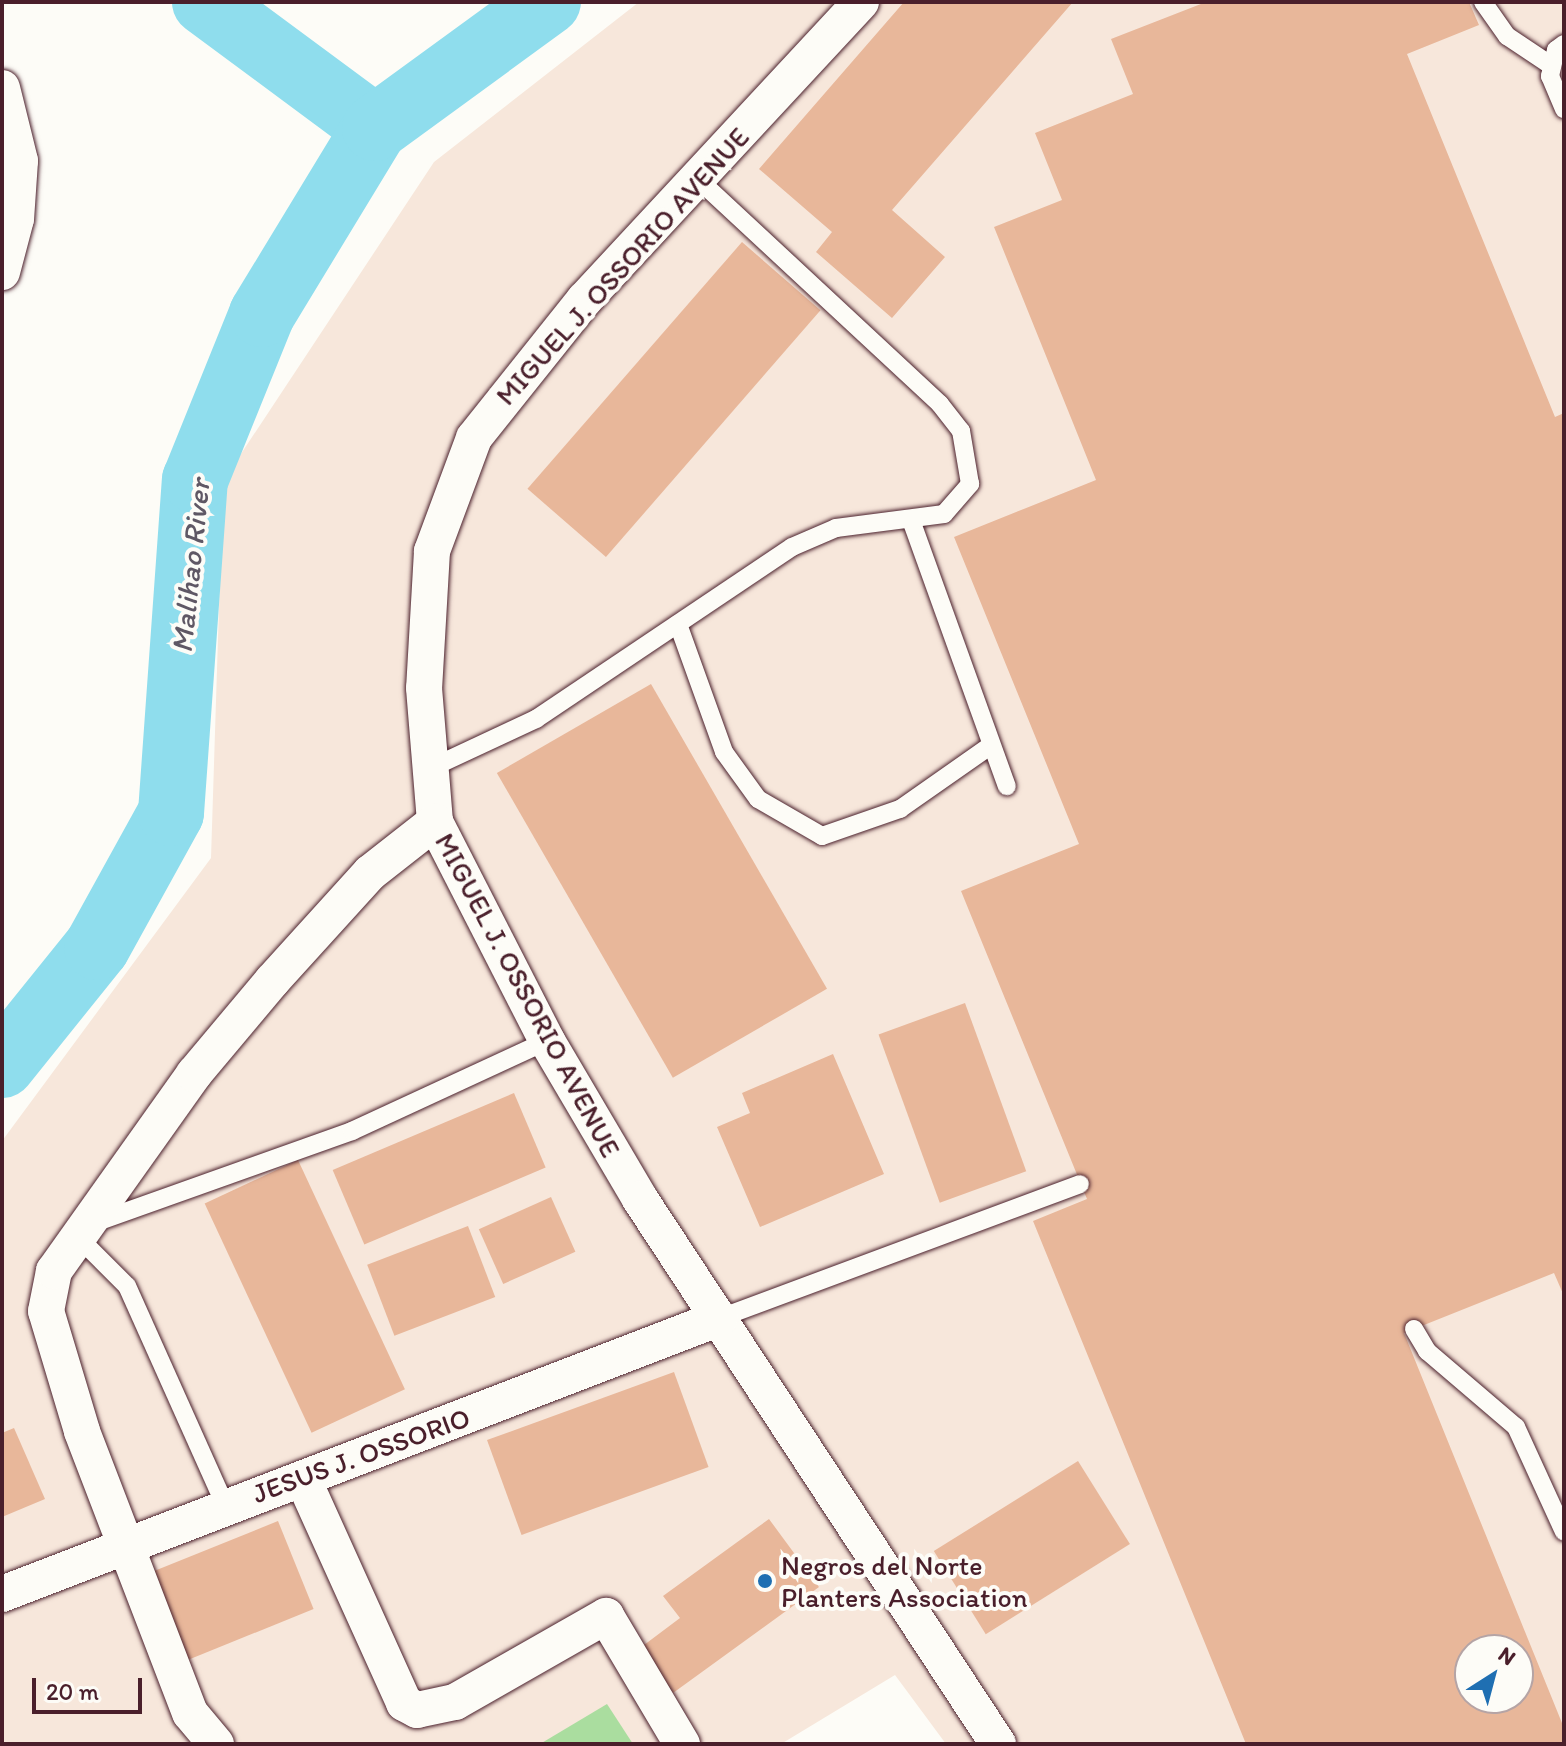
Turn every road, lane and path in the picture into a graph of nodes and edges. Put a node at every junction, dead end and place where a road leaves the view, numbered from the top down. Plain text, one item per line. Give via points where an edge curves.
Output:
1 (861, 2) edge
2 (1483, 2) edge
3 (1564, 44) edge
4 (1552, 66) junction
5 (2, 88) edge
6 (1564, 109) edge
7 (698, 179) junction
8 (2, 272) edge
9 (911, 520) junction
10 (678, 624) junction
11 (990, 746) junction
12 (433, 767) junction
13 (1007, 786) dead end
14 (435, 822) junction
15 (547, 1041) junction
16 (1080, 1184) dead end
17 (87, 1231) junction
18 (720, 1318) junction
19 (1414, 1329) dead end
20 (303, 1479) junction
21 (225, 1505) junction
22 (1564, 1532) edge
23 (122, 1543) junction
24 (2, 1594) edge
25 (216, 1744) edge
26 (682, 1744) edge
27 (998, 1744) edge

1 - 7 street, MIGUEL J. OSSORIO AVENUE
2 - 4 lane via 1507,36
3 - 4 lane
4 - 6 lane
5 - 8 street via 20,161
7 - 9 lane via 961,431 970,484 944,514
7 - 12 street, MIGUEL J. OSSORIO AVENUE via 526,365 474,438 448,492 432,551 424,688
9 - 10 lane via 836,528 792,547
9 - 11 lane
10 - 11 lane via 724,752 758,799 822,836 848,833 900,809
10 - 12 lane via 536,719
11 - 13 lane
12 - 14 street, MIGUEL J. OSSORIO AVENUE
14 - 15 street, MIGUEL J. OSSORIO AVENUE
14 - 17 street via 370,873 272,981 194,1074
15 - 17 lane via 352,1131
15 - 18 street, MIGUEL J. OSSORIO AVENUE
16 - 18 lane
17 - 21 lane via 127,1286
17 - 23 street via 54,1271 46,1311
18 - 20 street, JESUS J. OSSORIO
18 - 27 street, MIGUEL J. OSSORIO AVENUE
19 - 22 lane via 1427,1351 1516,1427
20 - 21 street, JESUS J. OSSORIO
20 - 26 street via 404,1703 417,1710 455,1702 606,1616
21 - 23 street, JESUS J. OSSORIO
23 - 24 street, JESUS J. OSSORIO
23 - 25 street via 190,1713

